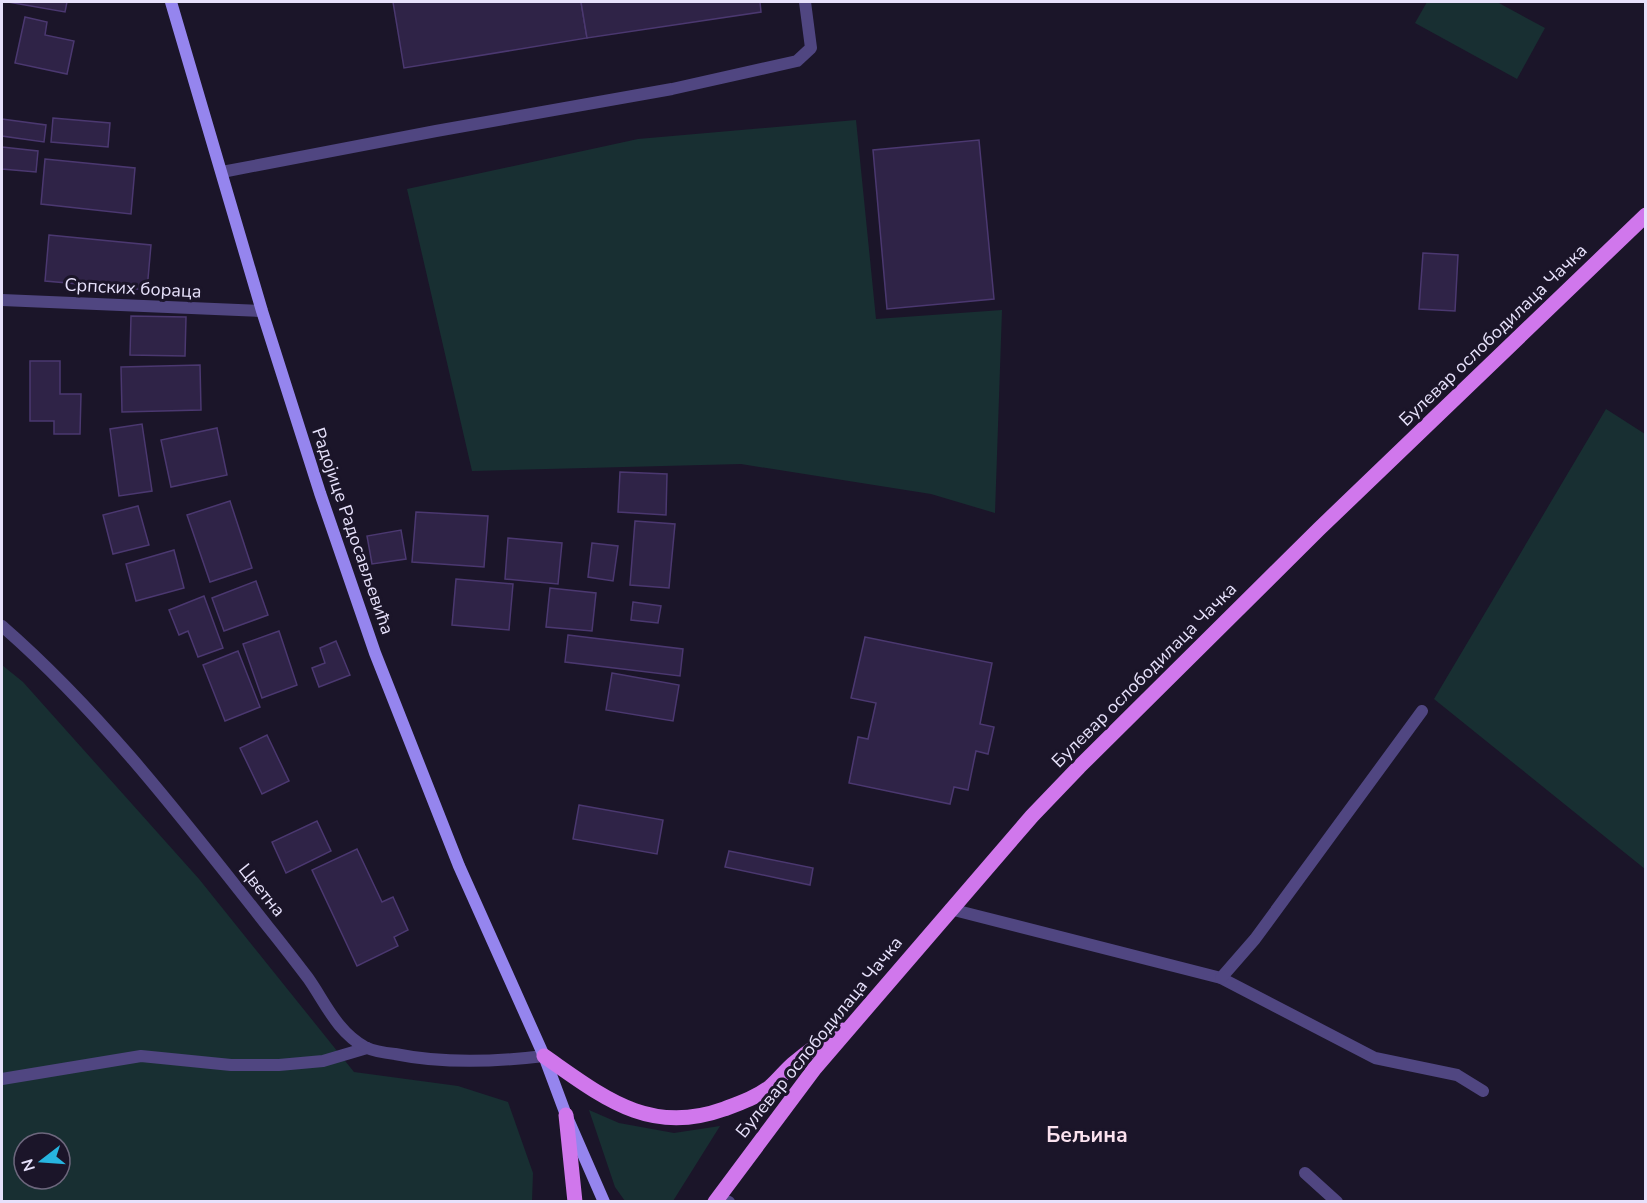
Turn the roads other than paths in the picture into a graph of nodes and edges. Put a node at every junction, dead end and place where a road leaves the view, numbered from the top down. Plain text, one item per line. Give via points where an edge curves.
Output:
1 (171, 2) edge
2 (805, 2) edge
3 (222, 172) junction
4 (1646, 215) edge
5 (2, 300) edge
6 (262, 311) junction
7 (2, 626) edge
8 (1422, 711) dead end
9 (950, 909) junction
10 (1221, 978) junction
11 (852, 1024) junction
12 (367, 1048) junction
13 (544, 1056) junction
14 (2, 1079) edge
15 (1483, 1091) dead end
16 (566, 1115) junction
17 (1305, 1173) dead end
18 (720, 1200) edge
19 (575, 1202) edge
20 (604, 1202) edge
21 (1337, 1202) edge

1 - 3 main road, Радојице Радосављевића
2 - 3 street via 811,48 797,61 672,89
3 - 6 main road, Радојице Радосављевића
4 - 9 main road, Булевар ослободилаца Чачка via 1180,665 1032,816
5 - 6 street, Српских бораца
6 - 13 main road, Радојице Радосављевића via 350,582 399,717 459,867
7 - 12 street, Цветна via 72,692 134,761 302,970 342,1029
8 - 10 street via 1255,939
9 - 10 street
9 - 11 main road, Булевар ослободилаца Чачка
10 - 15 street via 1375,1058 1457,1075
11 - 13 main road via 814,1047 754,1096 714,1112 676,1119 620,1105
11 - 18 main road, Булевар ослободилаца Чачка via 809,1076
12 - 13 street, Цветна via 450,1061
12 - 14 street via 323,1061 279,1065 231,1065 141,1056
13 - 16 main road, Радојице Радосављевића
16 - 19 main road
16 - 20 main road, Радојице Радосављевића
17 - 21 street

